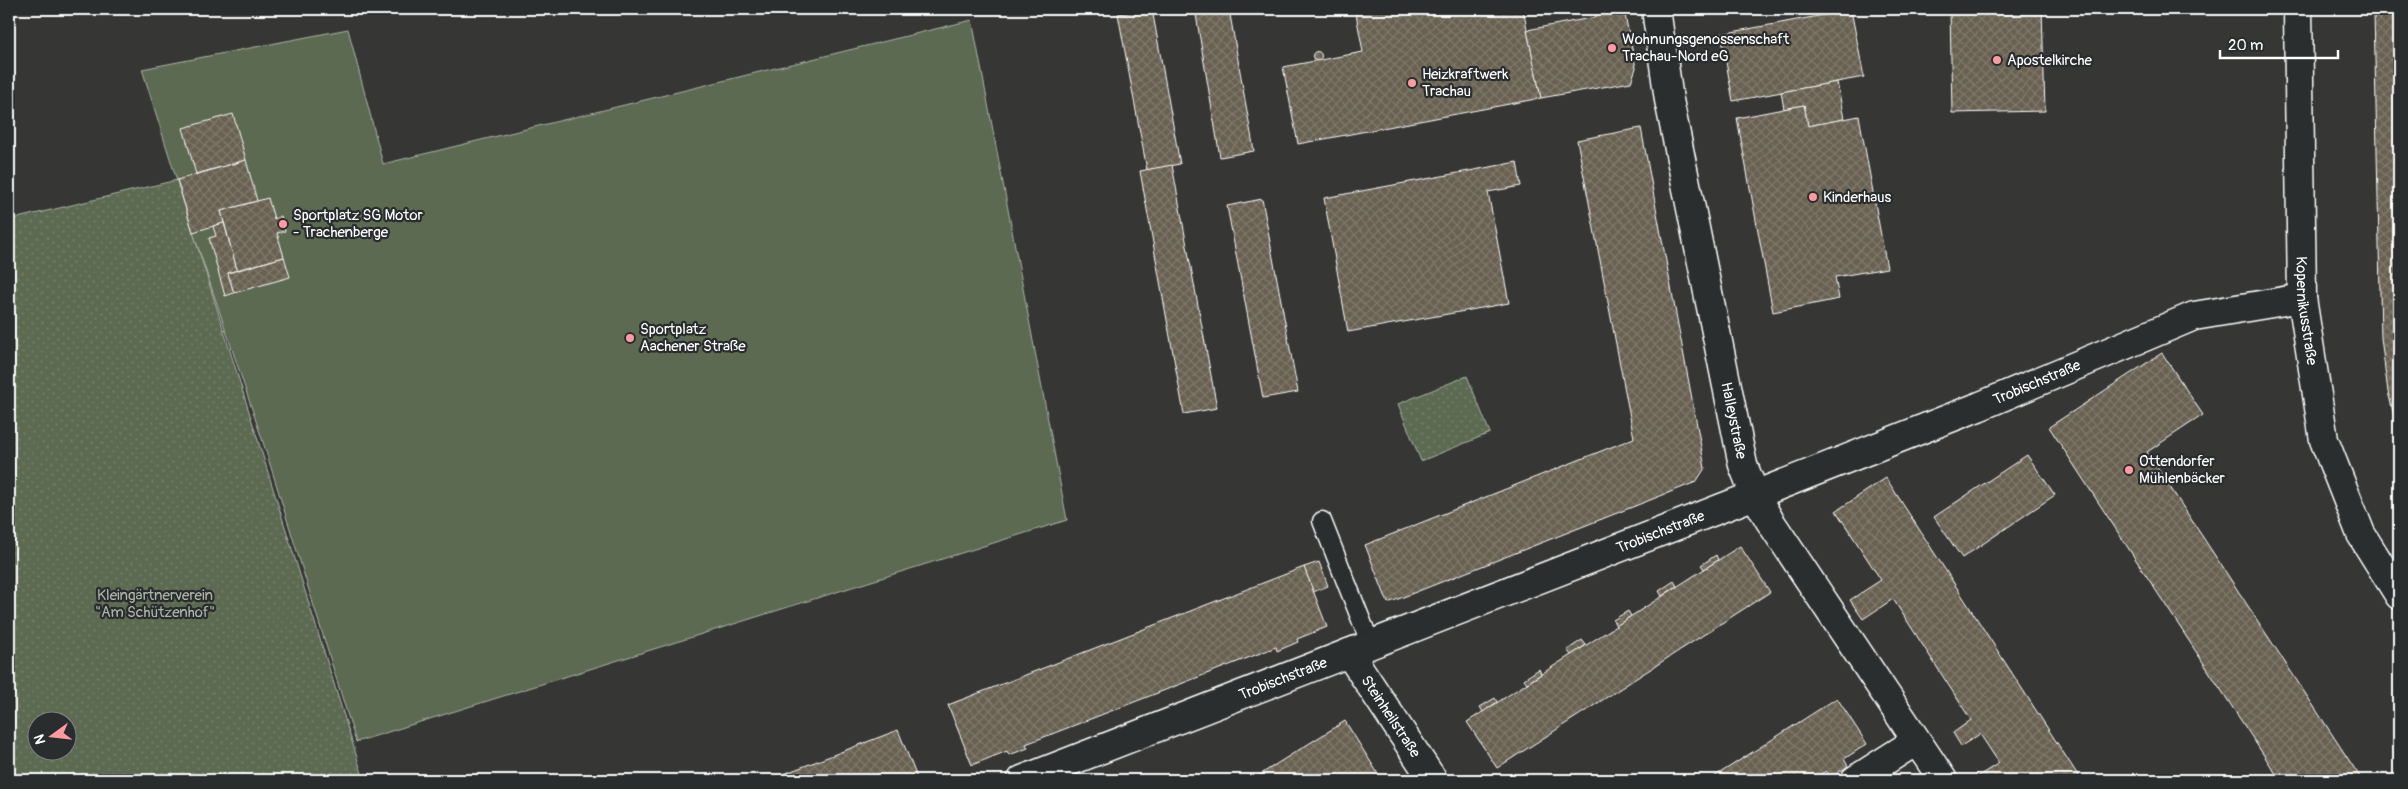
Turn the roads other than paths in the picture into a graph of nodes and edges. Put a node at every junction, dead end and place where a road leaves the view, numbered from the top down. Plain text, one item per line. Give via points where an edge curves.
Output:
1 (1656, 9) edge
2 (2298, 9) edge
3 (2302, 298) junction
4 (1755, 495) junction
5 (1322, 521) dead end
6 (2399, 595) edge
7 (1360, 649) junction
8 (1916, 741) junction
9 (1022, 780) edge
10 (1433, 780) edge
11 (1855, 780) edge
12 (1943, 780) edge

1 - 4 street, Halleystraße via 1669,100 1742,465
2 - 3 street, Kopernikusstraße
3 - 4 street, Trobischstraße via 2194,316 1978,407
3 - 6 street, Kopernikusstraße via 2324,440 2360,534
4 - 7 street, Trobischstraße
4 - 8 street, Halleystraße
5 - 7 lane
7 - 9 street, Trobischstraße
7 - 10 street, Steinheilstraße
8 - 11 street
8 - 12 street, Halleystraße

